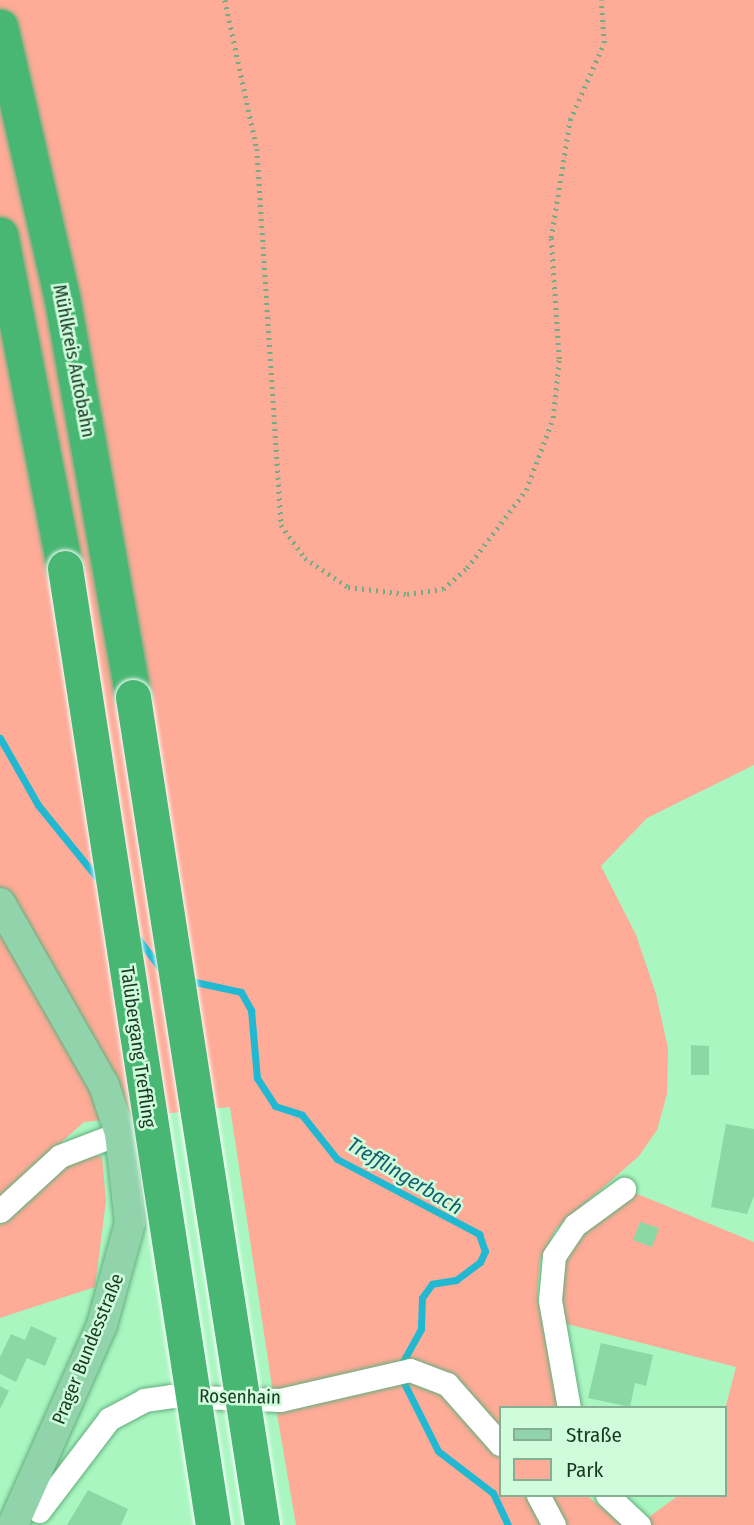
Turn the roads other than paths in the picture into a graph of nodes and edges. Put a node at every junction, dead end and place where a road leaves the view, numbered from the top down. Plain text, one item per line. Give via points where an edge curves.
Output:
1 (0, 27) edge
2 (0, 235) edge
3 (0, 902) edge
4 (120, 1133) junction
5 (624, 1189) dead end
6 (0, 1211) edge
7 (569, 1406) edge
8 (498, 1442) edge
9 (539, 1497) edge
10 (609, 1497) edge
11 (26, 1518) edge
12 (214, 1525) edge
13 (262, 1525) edge
14 (554, 1525) edge
15 (639, 1525) edge

1 - 13 highway, Mühlkreis Autobahn, bridge via 65,312 133,697
2 - 12 highway, Talübergang Treffling, bridge via 65,568
3 - 4 main road, Prager Bundesstraße via 83,1041
4 - 6 street via 60,1156
4 - 11 main road, Prager Bundesstraße via 130,1223 121,1270
5 - 7 street via 575,1225 554,1256 552,1328
8 - 11 street, Rosenhain via 447,1384 410,1370 280,1400 144,1400 93,1433
9 - 14 street
10 - 15 street

